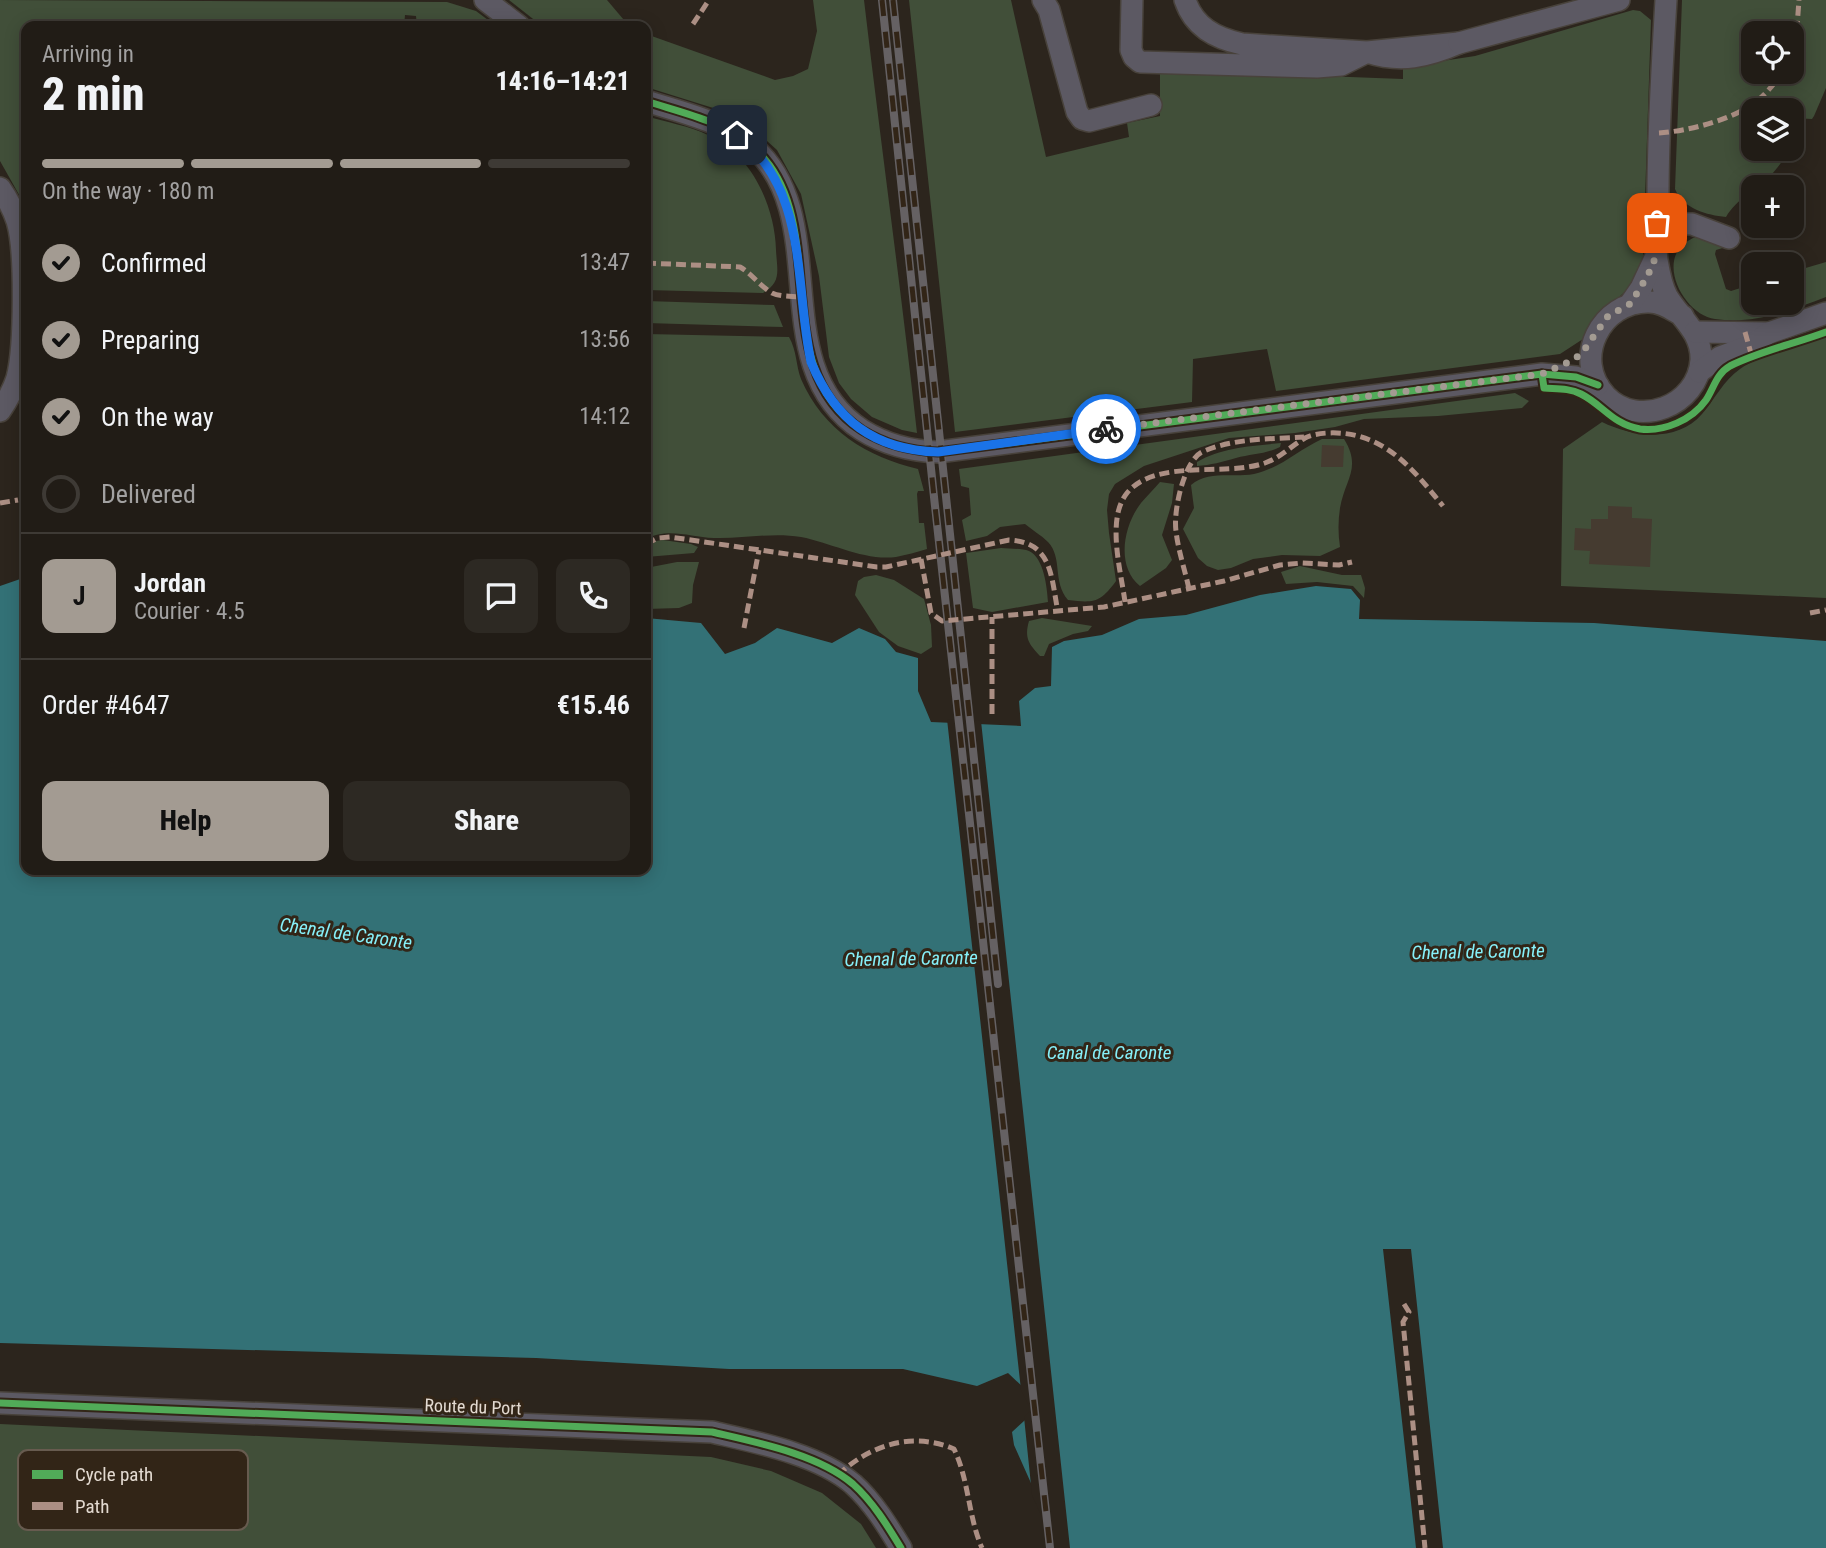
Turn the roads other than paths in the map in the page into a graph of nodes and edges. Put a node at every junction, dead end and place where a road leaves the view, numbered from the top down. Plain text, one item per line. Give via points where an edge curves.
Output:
1 (485, 0) edge
2 (1043, 0) edge
3 (1132, 0) edge
4 (1185, 0) edge
5 (1619, 0) edge
6 (1666, 0) edge
7 (512, 21) edge
8 (1263, 56) junction
9 (651, 103) edge
10 (1151, 105) dead end
11 (0, 187) edge
12 (1657, 223) junction
13 (1729, 238) dead end
14 (21, 241) edge
15 (1656, 256) junction
16 (1630, 304) junction
17 (1826, 313) edge
18 (1689, 324) junction
19 (1769, 333) junction
20 (1593, 339) junction
21 (21, 364) edge
22 (1699, 372) junction
23 (1542, 374) junction
24 (1598, 385) junction
25 (0, 411) edge
26 (0, 1403) edge
27 (901, 1548) edge

1 - 7 street
2 - 10 street via 1082,119
3 - 8 street via 1131,50 1140,62
4 - 8 street via 1200,26
5 - 8 street via 1420,57 1385,58 1367,52
6 - 12 street
9 - 23 street via 714,122 754,148 769,166 787,204 806,336 821,386 850,422 894,446 938,452
11 - 14 street via 15,214
12 - 13 street via 1692,225
12 - 15 street
15 - 16 street
15 - 18 street via 1668,297
16 - 18 street via 1664,305
16 - 20 street via 1608,316
17 - 19 street
18 - 19 street
18 - 22 street via 1700,347
19 - 22 street
20 - 23 street via 1573,360
20 - 24 street via 1590,363
21 - 25 street
22 - 24 street via 1687,393 1670,407 1654,412 1619,406
23 - 24 street via 1576,377
26 - 27 street, Route du Port via 712,1432 814,1461 851,1483 881,1515

